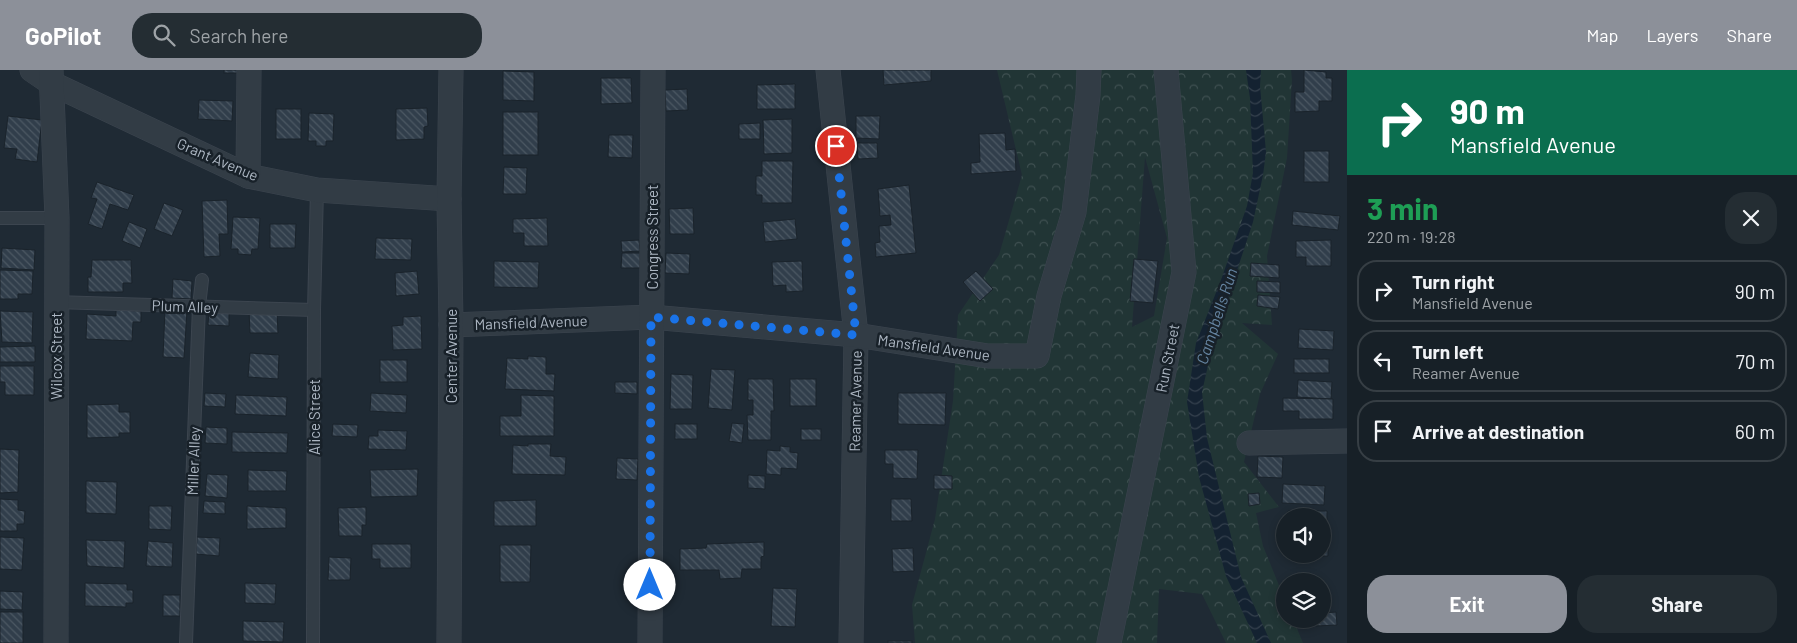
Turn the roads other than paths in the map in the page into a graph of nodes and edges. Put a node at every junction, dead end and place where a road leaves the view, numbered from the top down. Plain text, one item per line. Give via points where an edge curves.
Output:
1 (249, 70) edge
2 (451, 70) edge
3 (653, 70) edge
4 (828, 70) edge
5 (1089, 70) edge
6 (1166, 70) edge
7 (44, 74) edge
8 (248, 176) junction
9 (317, 190) junction
10 (449, 199) junction
11 (0, 218) edge
12 (57, 218) junction
13 (202, 280) dead end
14 (56, 302) junction
15 (199, 306) junction
16 (314, 310) junction
17 (651, 317) junction
18 (451, 325) junction
19 (856, 335) junction
20 (1347, 441) edge
21 (1249, 443) dead end
22 (56, 643) edge
23 (186, 643) edge
24 (313, 643) edge
25 (449, 643) edge
26 (650, 643) edge
27 (851, 643) edge
28 (1109, 643) edge

1 - 8 street
2 - 10 street, Center Avenue
3 - 17 street, Congress Street
4 - 19 street, Reamer Avenue
5 - 19 street, Mansfield Avenue via 1074,212 1037,356 988,356
6 - 28 street, Run Street via 1184,272
7 - 8 street, Grant Avenue
7 - 12 street, Wilcox Street
8 - 9 street, Grant Avenue
9 - 10 street, Grant Avenue
9 - 16 lane, Alice Street
10 - 18 street, Center Avenue
11 - 12 lane
12 - 14 street, Wilcox Street
13 - 15 lane, Miller Alley
14 - 15 lane, Plum Alley
14 - 22 street, Wilcox Street
15 - 16 lane, Plum Alley
15 - 23 lane, Miller Alley
16 - 24 lane, Alice Street
17 - 18 street, Mansfield Avenue
17 - 19 street, Mansfield Avenue
17 - 26 street, Congress Street
18 - 25 street, Center Avenue
19 - 27 street, Reamer Avenue
20 - 21 street

